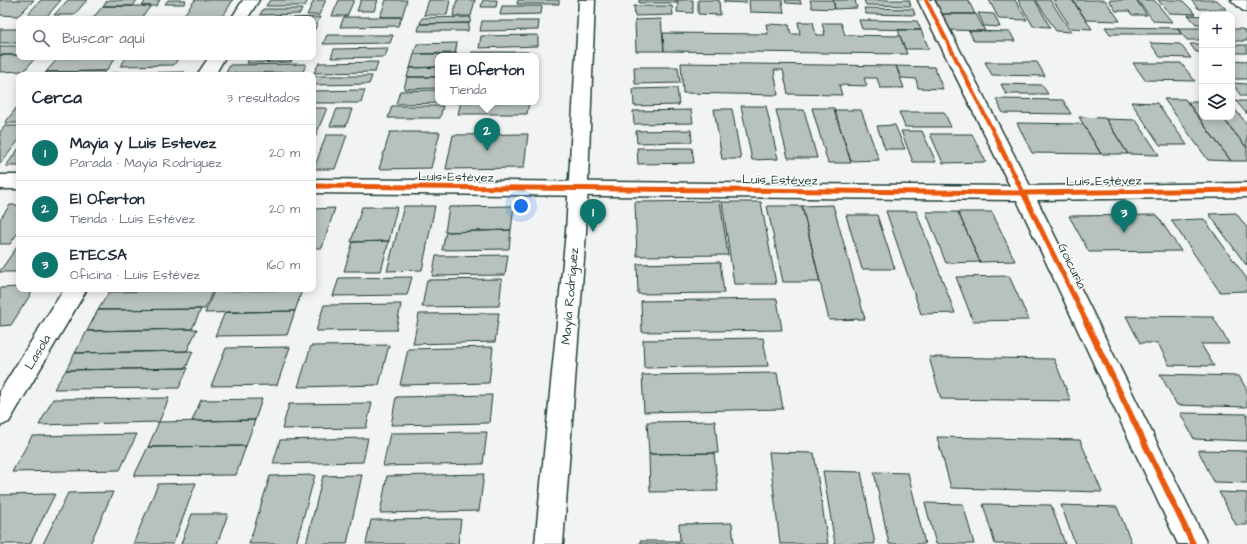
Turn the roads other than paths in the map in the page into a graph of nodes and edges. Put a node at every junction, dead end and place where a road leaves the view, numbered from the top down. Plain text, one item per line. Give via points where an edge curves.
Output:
1 (251, 0) edge
2 (587, 0) edge
3 (926, 0) edge
4 (1240, 0) edge
5 (1247, 8) edge
6 (241, 16) edge
7 (214, 60) edge
8 (208, 72) edge
9 (0, 182) edge
10 (16, 182) edge
11 (316, 186) edge
12 (579, 189) junction
13 (1247, 190) edge
14 (1024, 193) junction
15 (74, 292) edge
16 (0, 414) edge
17 (549, 544) edge
18 (1193, 544) edge

1 - 6 street
2 - 12 street, Mayía Rodríguez
3 - 14 street, Goicuría
4 - 5 street
7 - 8 street
9 - 10 street
11 - 12 street, Luis Estévez
12 - 14 street, Luis Estévez
12 - 17 street, Mayía Rodríguez
13 - 14 street, Luis Estévez
14 - 18 street, Goicuría
15 - 16 street, Lasola

